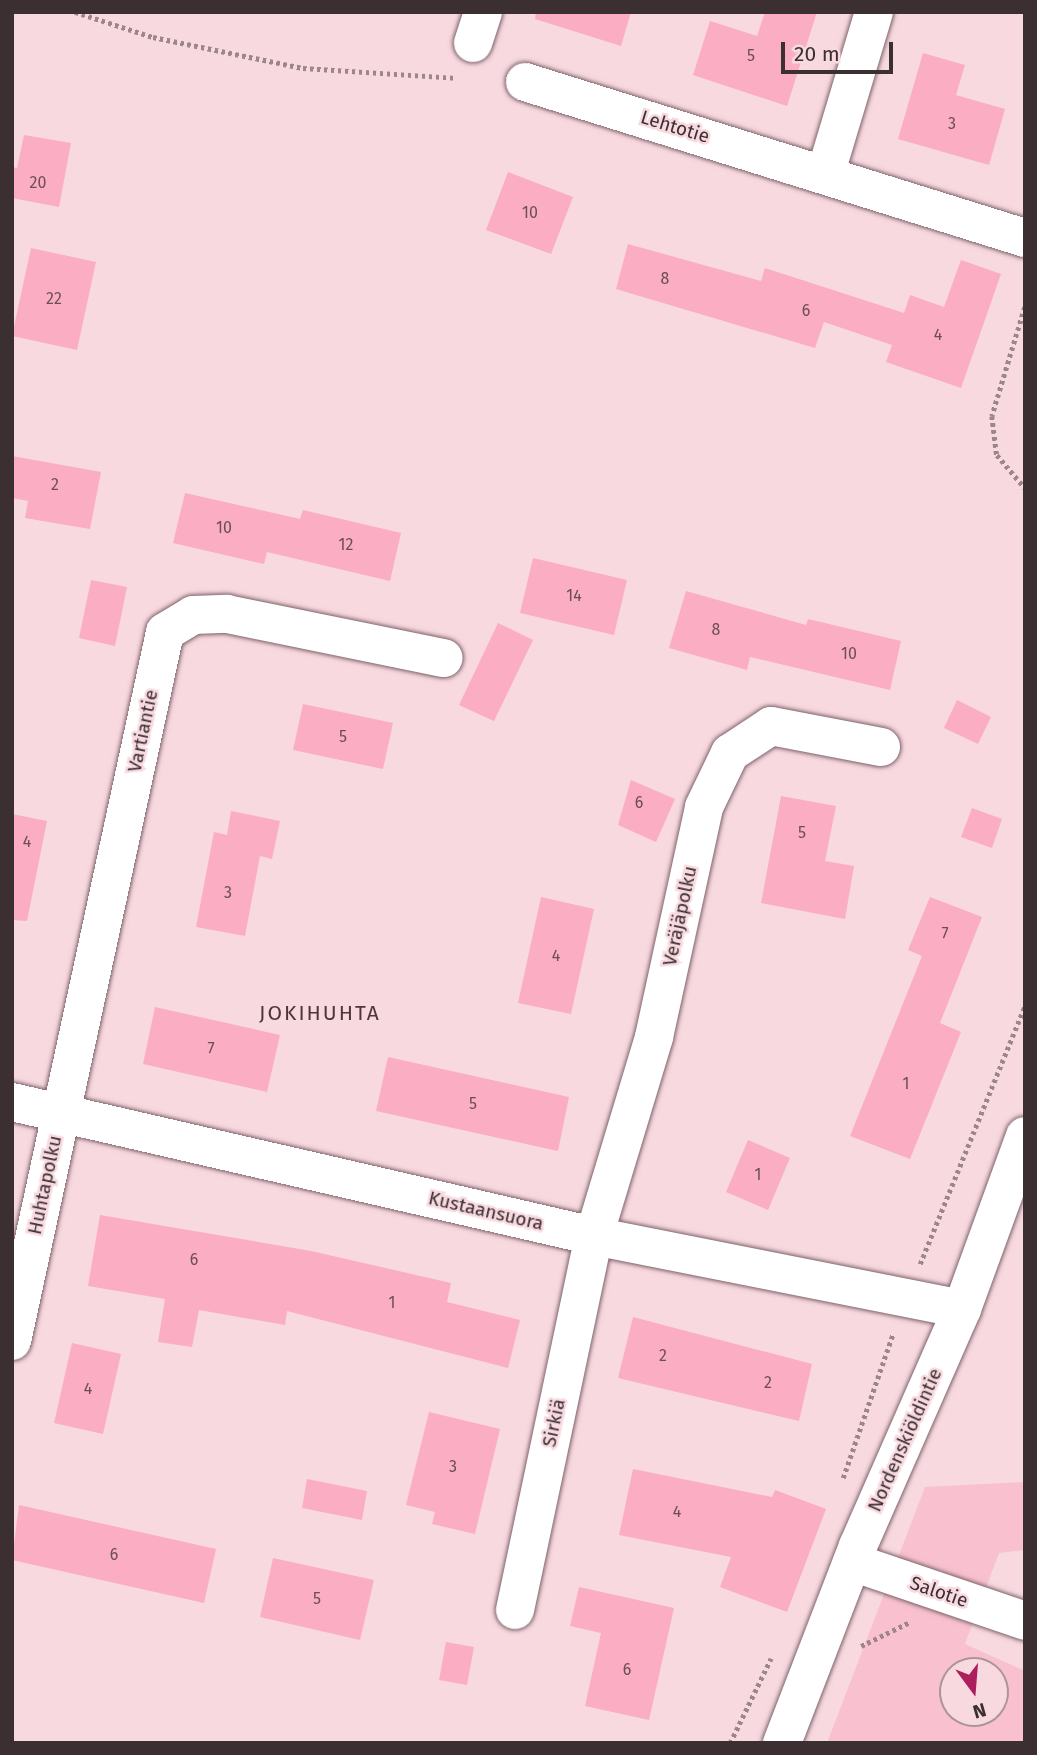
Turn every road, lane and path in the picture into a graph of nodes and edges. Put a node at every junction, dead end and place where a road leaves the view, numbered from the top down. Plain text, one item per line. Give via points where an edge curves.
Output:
1 (75, 12) edge
2 (874, 12) edge
3 (473, 45) edge
4 (525, 82) dead end
5 (826, 172) junction
6 (1025, 238) edge
7 (1025, 307) edge
8 (1025, 488) edge
9 (444, 658) dead end
10 (881, 747) dead end
11 (1025, 1005) edge
12 (12, 1102) edge
13 (60, 1112) junction
14 (1025, 1136) edge
15 (594, 1236) junction
16 (906, 1299) junction
17 (962, 1309) junction
18 (12, 1341) edge
19 (841, 1481) dead end
20 (852, 1562) junction
21 (957, 1598) junction
22 (514, 1610) dead end
23 (1025, 1621) edge
24 (818, 1648) junction
25 (730, 1743) edge
26 (782, 1743) edge

1 - 3 path via 153,37 303,68
2 - 5 street
4 - 5 street, Lehtotie
5 - 6 street, Lehtotie
7 - 8 path via 992,416 997,455
9 - 13 street, Vartiantie via 227,614 193,615 165,632
10 - 15 street, Veräjäpolku via 771,726 730,754 704,807 654,1037
11 - 16 path
12 - 13 street, Kustaansuora
13 - 15 street, Kustaansuora
13 - 18 street, Huhtapolku
14 - 17 street, Nordenskiöldintie
15 - 16 street, Kustaansuora
15 - 22 street, Sirkiä
16 - 17 street, Kustaansuora
16 - 19 path
17 - 20 street, Nordenskiöldintie
20 - 21 street, Salotie
20 - 24 street, Nordenskiöldintie
21 - 23 street, Salotie
21 - 24 path via 844,1655
24 - 25 path via 781,1637
24 - 26 street, Nordenskiöldintie

